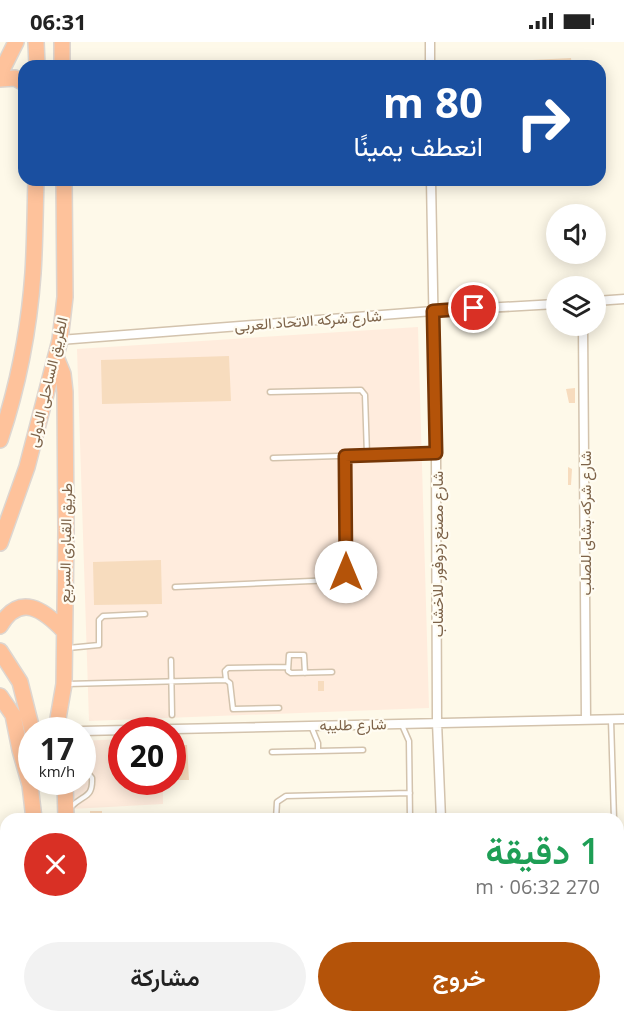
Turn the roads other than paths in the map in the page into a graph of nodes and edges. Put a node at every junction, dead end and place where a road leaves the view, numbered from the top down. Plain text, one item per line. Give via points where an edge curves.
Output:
1 (16, 42) edge
2 (36, 42) edge
3 (62, 42) edge
4 (430, 42) edge
5 (37, 60) edge
6 (62, 60) edge
7 (430, 60) edge
8 (0, 74) edge
9 (0, 79) edge
10 (18, 79) edge
11 (36, 186) edge
12 (64, 186) edge
13 (431, 186) edge
14 (624, 299) edge
15 (606, 300) edge
16 (546, 305) edge
17 (433, 311) junction
18 (583, 336) edge
19 (60, 339) junction
20 (56, 357) junction
21 (270, 392) dead end
22 (0, 440) edge
23 (436, 453) junction
24 (367, 455) junction
25 (345, 456) junction
26 (273, 458) dead end
27 (0, 543) edge
28 (175, 587) dead end
29 (146, 614) dead end
30 (0, 626) edge
31 (64, 631) junction
32 (64, 649) junction
33 (0, 651) edge
34 (171, 660) dead end
35 (288, 667) junction
36 (332, 672) dead end
37 (305, 673) junction
38 (226, 680) junction
39 (171, 681) junction
40 (64, 684) junction
41 (0, 696) edge
42 (279, 708) dead end
43 (172, 715) dead end
44 (29, 717) edge
45 (58, 717) edge
46 (611, 719) junction
47 (624, 719) edge
48 (586, 720) junction
49 (402, 723) junction
50 (437, 723) junction
51 (310, 725) junction
52 (96, 730) edge
53 (18, 733) edge
54 (363, 750) dead end
55 (318, 751) junction
56 (272, 752) dead end
57 (410, 793) junction
58 (32, 795) edge
59 (65, 795) edge
60 (89, 795) edge
61 (34, 813) edge
62 (66, 813) edge
63 (68, 813) edge
64 (276, 813) edge
65 (410, 813) edge
66 (441, 813) edge
67 (614, 813) edge

1 - 8 highway
2 - 5 highway
3 - 6 highway
4 - 7 street
9 - 10 highway
11 - 22 highway, الطريق الساحلى الدولى via 29,319
12 - 19 highway, الطريق الساحلى الدولى via 65,297
13 - 17 street, شارع مصنع زدوفور للاخشاب
14 - 15 street
16 - 17 street, شارع شركه الاتحاد العربى
17 - 19 street, شارع شركه الاتحاد العربى
17 - 23 street, شارع مصنع زدوفور للاخشاب
18 - 48 street, شارع شركه بشاى للصلب
19 - 20 highway, الطريق الساحلى الدولى
20 - 27 highway, الطريق الساحلى الدولى via 27,467
20 - 31 highway, طريق القبارى السريع via 65,392
21 - 24 lane via 362,390
23 - 24 lane
23 - 50 street, شارع مصنع زدوفور للاخشاب
24 - 25 lane
25 - 26 lane
25 - 28 lane via 347,565 343,577
29 - 32 lane via 103,616 99,620 99,645
30 - 31 highway via 14,610 34,608 43,611
31 - 32 highway, طريق القبارى السريع
32 - 40 highway, طريق القبارى السريع
33 - 44 highway via 20,682
34 - 39 lane
35 - 37 lane via 291,673
35 - 37 lane via 289,655 302,654
35 - 38 lane via 228,668
36 - 37 lane
38 - 39 lane
38 - 42 lane via 230,683 233,708
39 - 40 lane
39 - 43 lane
40 - 45 highway, طريق القبارى السريع
41 - 53 highway via 13,715
46 - 47 street, شارع طليبه
46 - 48 street, شارع طليبه
46 - 67 lane
48 - 50 street, شارع طليبه
49 - 50 street, شارع طليبه
49 - 51 street, شارع طليبه
49 - 57 lane via 409,741
50 - 66 street, شارع مصنع زدوفور للاخشاب
51 - 52 street, شارع طليبه
51 - 55 lane
54 - 55 lane
55 - 56 lane
57 - 64 lane via 286,796 277,802
57 - 65 lane
58 - 61 highway
59 - 62 highway
60 - 63 lane via 74,803

